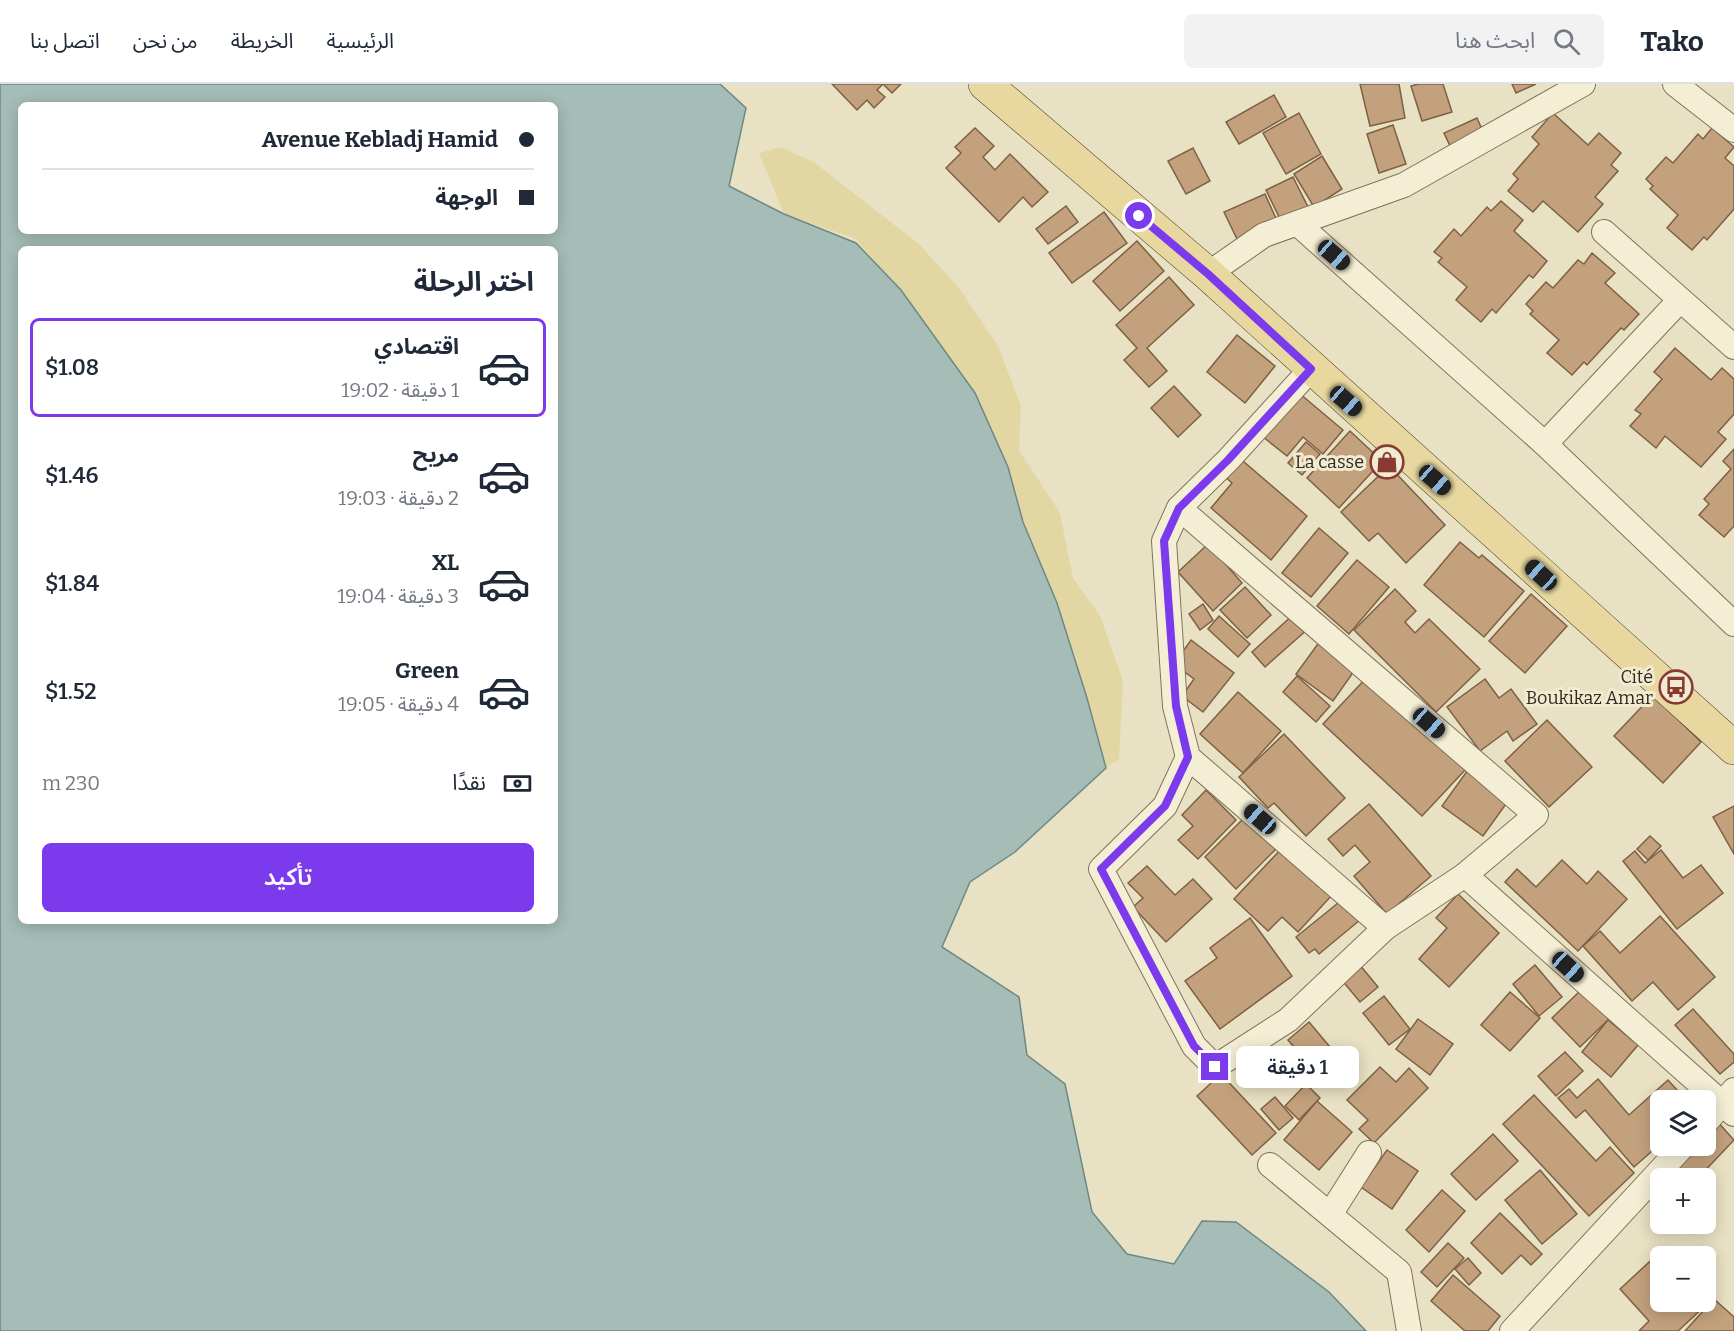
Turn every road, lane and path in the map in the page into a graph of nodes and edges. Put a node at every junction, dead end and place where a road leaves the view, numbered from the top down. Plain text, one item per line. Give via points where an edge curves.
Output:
1 (985, 84) edge
2 (1583, 84) edge
3 (1676, 84) edge
4 (1734, 130) edge
5 (1298, 224) junction
6 (1604, 232) dead end
7 (1208, 274) junction
8 (1680, 300) junction
9 (1734, 347) edge
10 (1311, 369) junction
11 (1545, 444) junction
12 (1179, 508) junction
13 (1734, 624) edge
14 (1734, 748) edge
15 (1188, 757) junction
16 (1465, 875) junction
17 (1385, 928) junction
18 (1730, 1102) edge
19 (1716, 1114) edge
20 (1369, 1154) dead end
21 (1674, 1156) edge
22 (1270, 1165) dead end
23 (1331, 1213) junction
24 (1409, 1331) edge
25 (1512, 1331) edge

1 - 7 main road
2 - 5 street via 1404,185
3 - 4 street
5 - 7 street via 1264,235
5 - 11 street
6 - 8 street
7 - 10 main road
8 - 9 street
8 - 11 street
10 - 12 street
10 - 14 main road
11 - 13 street
12 - 15 street via 1164,541 1176,706
12 - 16 street via 1536,815
15 - 17 street
15 - 17 street via 1165,806 1101,869 1194,1046 1215,1067 1288,1020
16 - 17 street
16 - 18 street
18 - 19 street
20 - 23 street
21 - 25 street
22 - 23 street
23 - 24 street via 1399,1272

